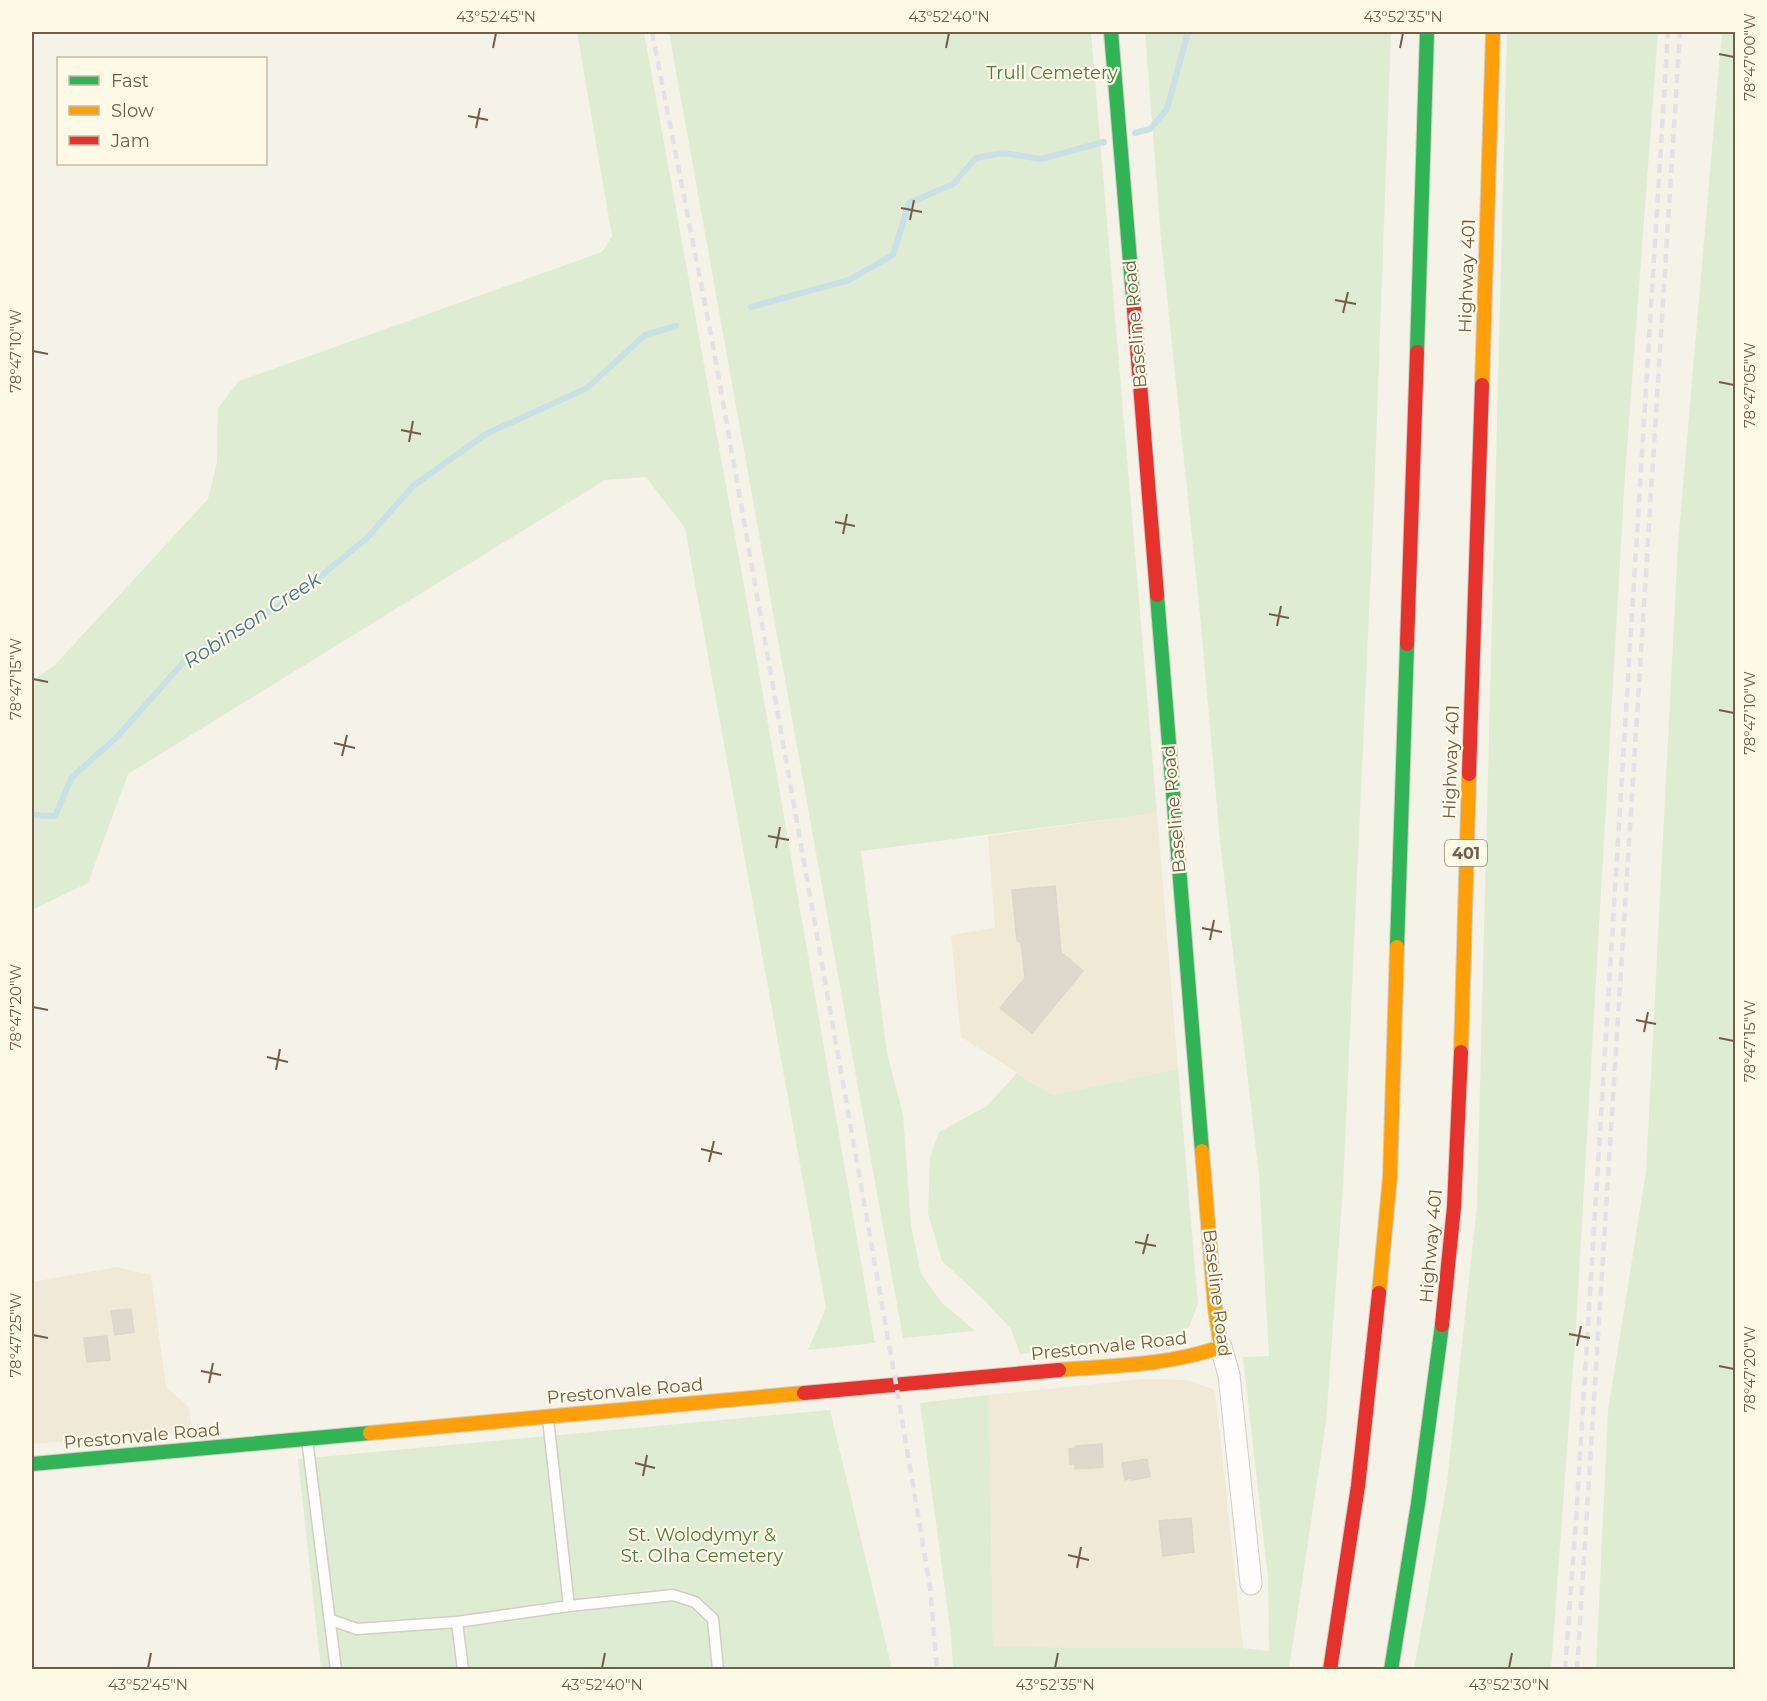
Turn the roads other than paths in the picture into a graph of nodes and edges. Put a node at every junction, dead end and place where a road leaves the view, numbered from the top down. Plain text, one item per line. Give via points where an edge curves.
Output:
1 (1111, 32) edge
2 (1427, 32) edge
3 (1493, 32) edge
4 (1221, 1347) junction
5 (548, 1416) junction
6 (307, 1439) junction
7 (32, 1464) edge
8 (1251, 1584) dead end
9 (569, 1606) junction
10 (331, 1620) junction
11 (458, 1622) junction
12 (336, 1670) edge
13 (463, 1670) edge
14 (718, 1670) edge
15 (1330, 1670) edge
16 (1391, 1670) edge

1 - 4 main road, Baseline Road
2 - 15 main road via 1389,1177 1376,1334
3 - 16 main road, Highway 401 / 401 via 1453,1225 1433,1398
4 - 5 main road, Prestonvale Road via 1156,1362
4 - 8 street, Baseline Road via 1228,1375
5 - 6 main road, Prestonvale Road
5 - 9 lane
6 - 7 main road, Prestonvale Road
6 - 10 lane
9 - 11 lane
9 - 14 lane via 673,1595 695,1602 713,1619
10 - 11 lane via 357,1629
10 - 12 lane
11 - 13 lane

